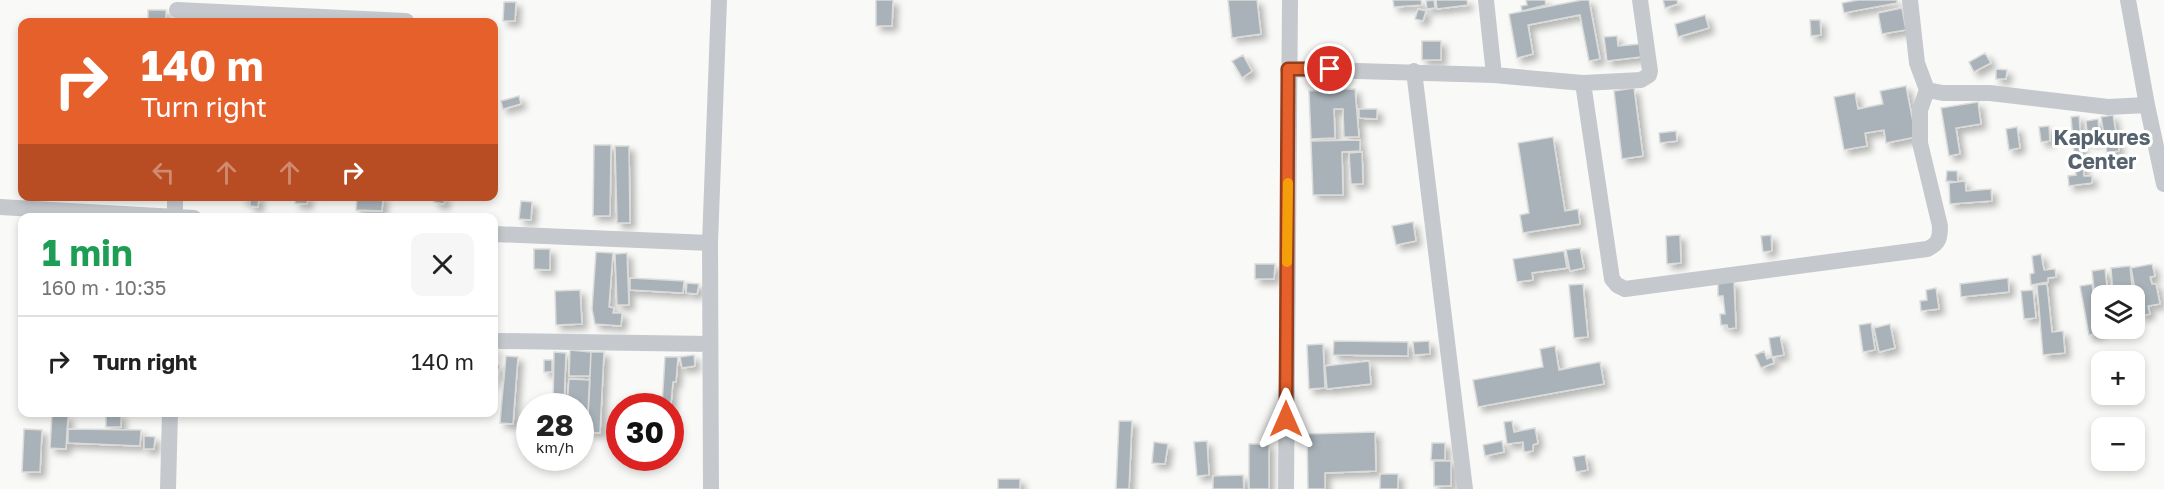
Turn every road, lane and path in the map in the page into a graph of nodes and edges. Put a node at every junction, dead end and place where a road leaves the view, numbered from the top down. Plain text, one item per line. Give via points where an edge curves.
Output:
1 (719, 0) edge
2 (1290, 0) edge
3 (1486, 0) edge
4 (1640, 0) edge
5 (1910, 0) edge
6 (2128, 0) edge
7 (177, 11) edge
8 (337, 18) edge
9 (1288, 69) junction
10 (1414, 71) junction
11 (1494, 75) junction
12 (1583, 83) junction
13 (1927, 90) junction
14 (2147, 105) junction
15 (2164, 184) edge
16 (0, 207) edge
17 (105, 213) edge
18 (498, 234) edge
19 (710, 243) junction
20 (500, 341) dead end
21 (710, 344) junction
22 (170, 417) edge
23 (168, 489) edge
24 (711, 489) edge
25 (1286, 489) edge
26 (1465, 489) edge

1 - 19 street
2 - 9 street
3 - 11 street
4 - 12 street via 1649,75 1641,80
5 - 13 street via 1917,63
6 - 14 street
7 - 8 street
9 - 10 street
9 - 25 street
10 - 11 street
10 - 26 street
11 - 12 street
12 - 13 street via 1610,273 1617,285 1625,289 1935,246 1940,226 1920,143 1920,110
13 - 14 street via 2108,107
14 - 15 street
16 - 17 street
18 - 19 street
19 - 21 street
20 - 21 street
21 - 24 street
22 - 23 street

